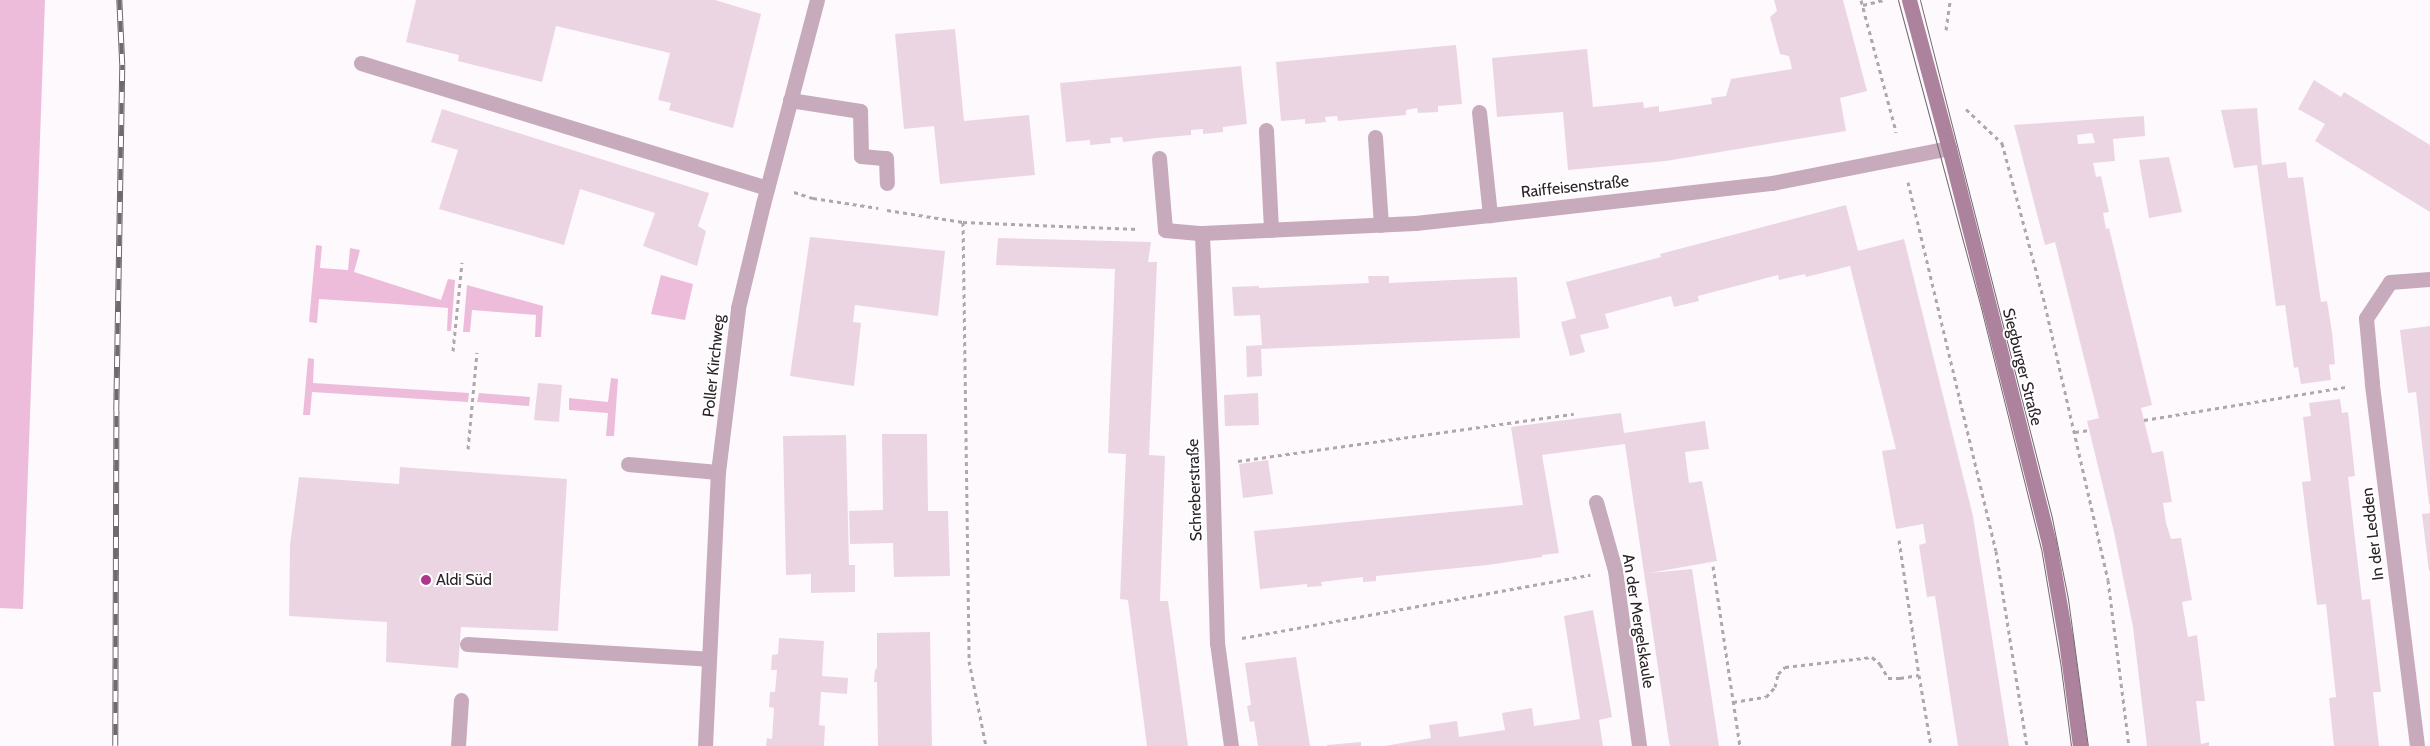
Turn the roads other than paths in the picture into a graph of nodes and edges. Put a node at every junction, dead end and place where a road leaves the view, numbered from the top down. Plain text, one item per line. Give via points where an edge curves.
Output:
1 (817, 0) edge
2 (1909, 0) edge
3 (361, 63) dead end
4 (790, 100) junction
5 (1479, 112) dead end
6 (1266, 130) dead end
7 (1375, 137) dead end
8 (1949, 148) junction
9 (1159, 158) dead end
10 (887, 183) dead end
11 (768, 186) junction
12 (1490, 215) junction
13 (1381, 225) junction
14 (1271, 230) junction
15 (1202, 233) junction
16 (2430, 279) edge
17 (628, 464) dead end
18 (718, 472) junction
19 (1596, 502) dead end
20 (467, 644) dead end
21 (709, 659) junction
22 (461, 700) dead end
23 (458, 746) edge
24 (705, 746) edge
25 (1231, 746) edge
26 (1638, 746) edge
27 (2080, 746) edge
28 (2416, 746) edge

1 - 4 street, Poller Kirchweg
2 - 8 main road, Siegburger Straße
3 - 11 street
4 - 10 street via 860,112 861,156 886,158
4 - 11 street, Poller Kirchweg
5 - 12 street
6 - 14 street
7 - 13 street
8 - 12 street, Raiffeisenstraße via 1772,183
8 - 27 main road, Siegburger Straße via 2049,543
9 - 15 street, Raiffeisenstraße via 1165,230
11 - 18 street, Poller Kirchweg via 738,308
12 - 13 street, Raiffeisenstraße
13 - 14 street, Raiffeisenstraße
14 - 15 street, Raiffeisenstraße
15 - 25 street, Schreberstraße via 1217,643
16 - 28 street, In der Ledden via 2390,282 2366,318
17 - 18 street
18 - 21 street, Poller Kirchweg
19 - 26 street, An der Mergelskaule via 1615,570
20 - 21 street
21 - 24 street, Poller Kirchweg
22 - 23 street

